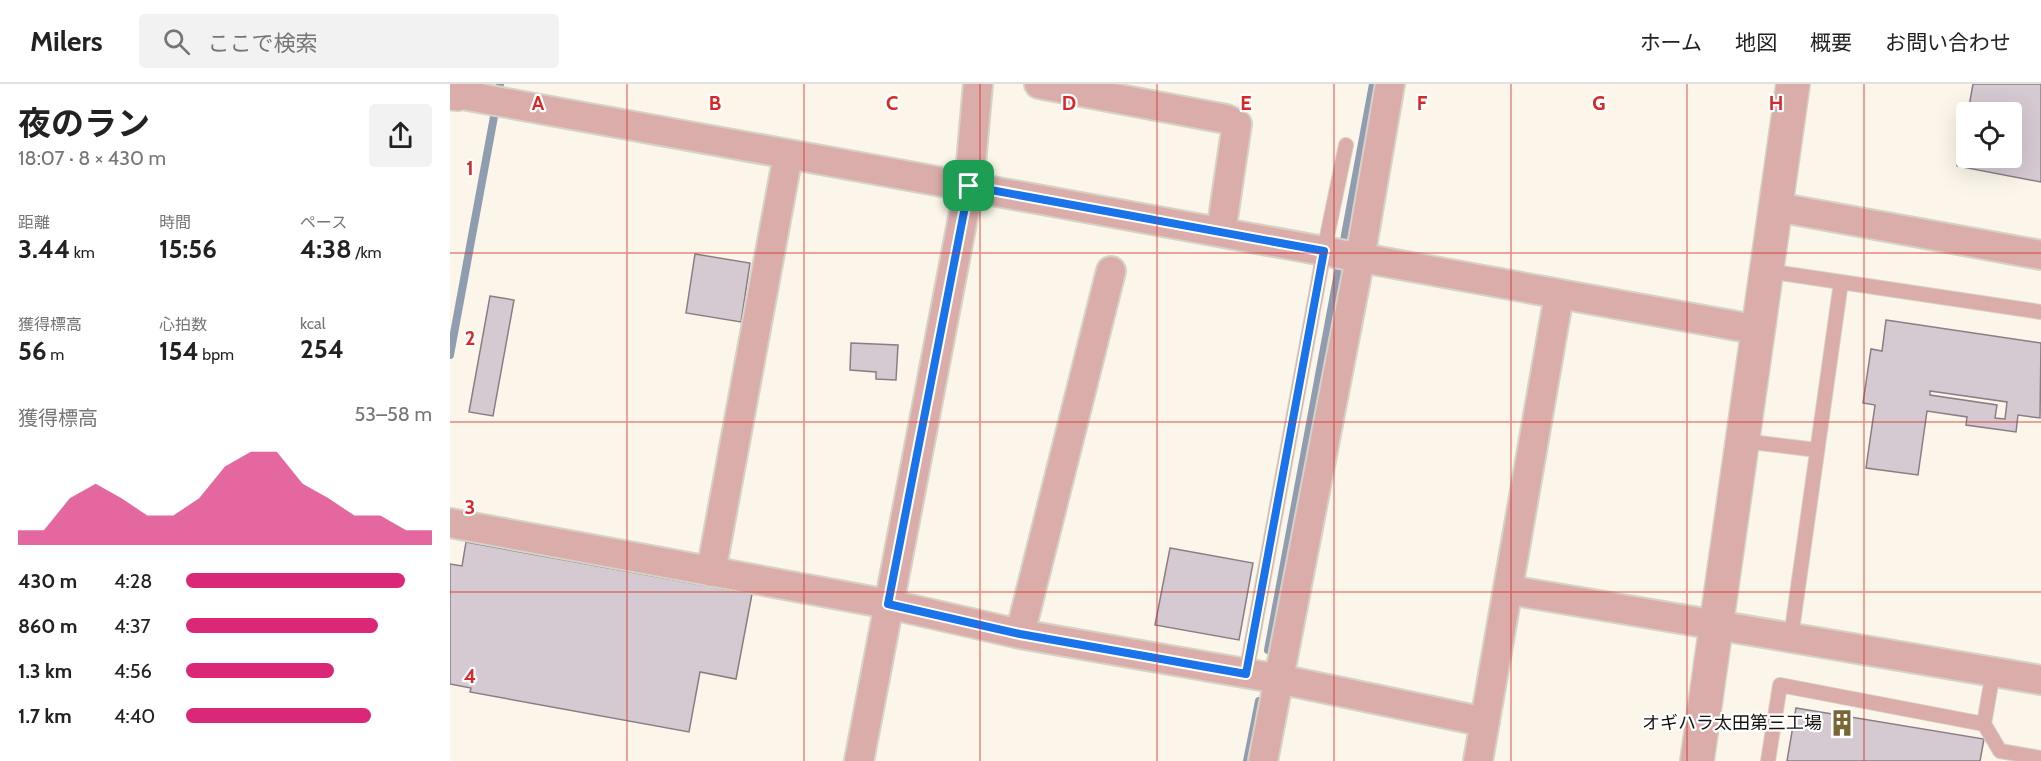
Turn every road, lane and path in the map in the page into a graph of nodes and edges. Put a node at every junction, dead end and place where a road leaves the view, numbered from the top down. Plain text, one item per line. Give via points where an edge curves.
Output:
1 (978, 84) edge
2 (1039, 84) edge
3 (1390, 84) edge
4 (1794, 84) edge
5 (454, 94) edge
6 (1346, 145) dead end
7 (788, 154) junction
8 (969, 186) junction
9 (1776, 207) junction
10 (1221, 232) junction
11 (1324, 251) junction
12 (2041, 255) edge
13 (1360, 258) junction
14 (1111, 271) dead end
15 (1767, 271) junction
16 (1841, 282) junction
17 (1559, 295) junction
18 (2041, 312) edge
19 (1759, 330) junction
20 (1743, 441) junction
21 (1817, 450) junction
22 (450, 523) edge
23 (711, 572) junction
24 (1509, 590) junction
25 (888, 604) junction
26 (1717, 624) junction
27 (1020, 634) junction
28 (1791, 637) junction
29 (1993, 672) junction
30 (1246, 674) junction
31 (1279, 679) junction
32 (2041, 680) edge
33 (1485, 722) junction
34 (1984, 724) junction
35 (2041, 758) edge
36 (859, 761) edge
37 (1263, 761) edge
38 (1478, 761) edge
39 (1697, 761) edge
40 (1768, 761) edge

1 - 8 street
2 - 10 street via 1237,124
3 - 13 street
4 - 9 street
5 - 7 street
6 - 11 lane
7 - 8 street
7 - 23 street
8 - 10 street
8 - 25 street
9 - 12 street
9 - 15 street
10 - 11 street
11 - 13 street
11 - 30 lane
13 - 17 street
13 - 31 street
14 - 27 street
15 - 16 lane
15 - 19 street
16 - 18 lane
16 - 21 lane
17 - 19 street
17 - 24 street
19 - 20 street
20 - 21 lane
20 - 26 street
21 - 28 lane
22 - 23 street
23 - 25 street
24 - 26 street
24 - 33 street
25 - 27 street
25 - 36 street
26 - 28 street
26 - 39 street
27 - 30 street
28 - 29 street
29 - 32 street
29 - 34 lane
30 - 31 street
31 - 33 street
31 - 37 street
33 - 38 street
34 - 35 lane via 2000,751
34 - 40 lane via 1780,685

